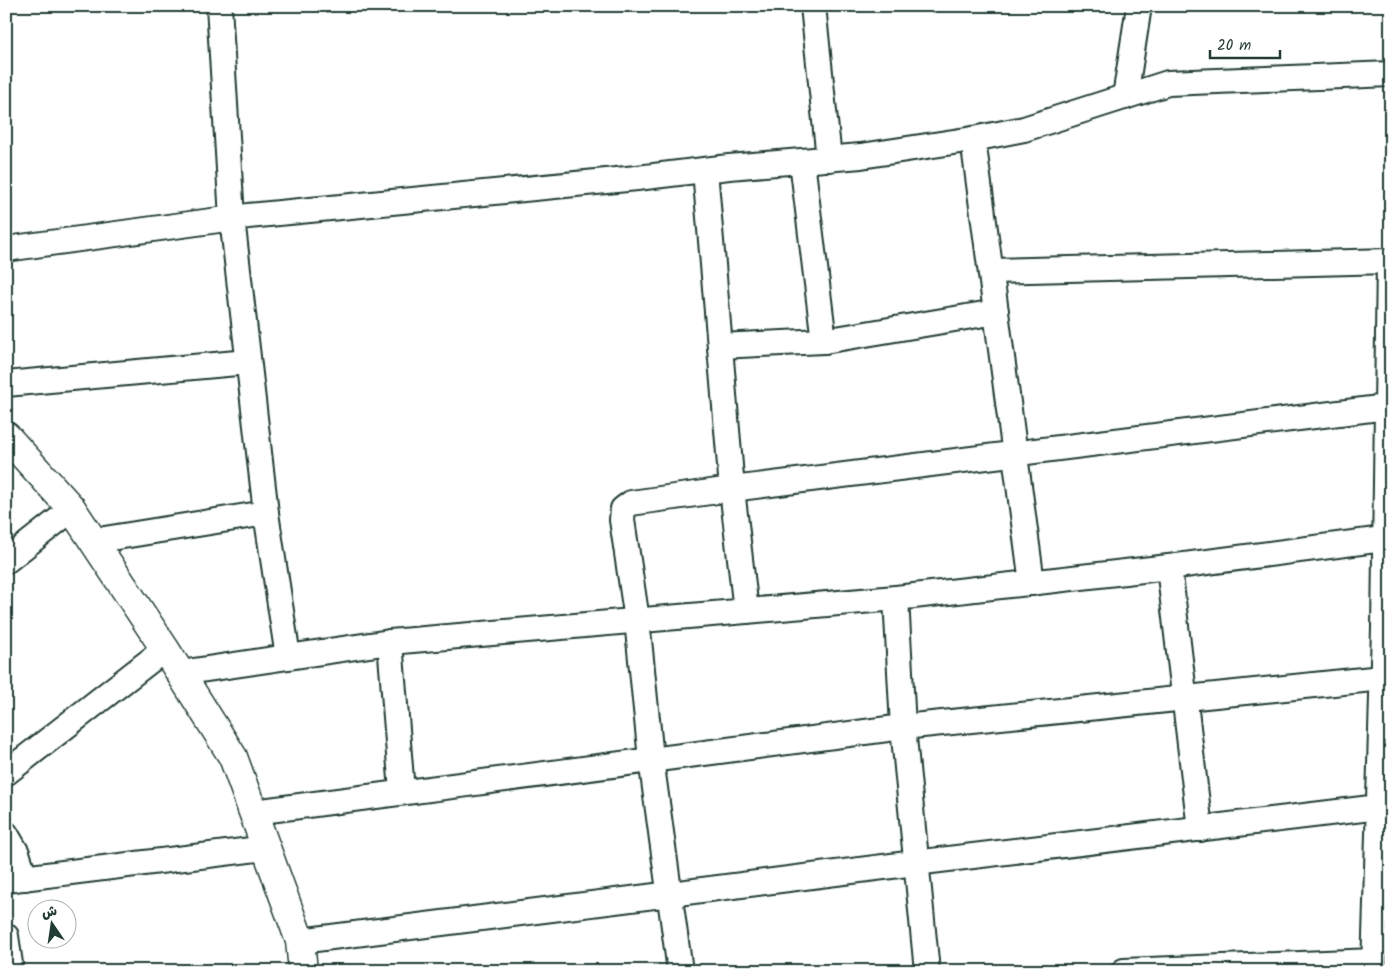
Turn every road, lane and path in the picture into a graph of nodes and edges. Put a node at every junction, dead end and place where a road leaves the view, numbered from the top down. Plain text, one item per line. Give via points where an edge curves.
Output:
1 (219, 6) edge
2 (813, 6) edge
3 (1139, 6) edge
4 (1391, 74) edge
5 (1125, 97) junction
6 (973, 139) junction
7 (829, 159) junction
8 (802, 161) junction
9 (705, 170) junction
10 (232, 218) junction
11 (6, 249) edge
12 (1390, 261) edge
13 (991, 271) junction
14 (996, 312) junction
15 (824, 341) junction
16 (720, 346) junction
17 (1389, 349) edge
18 (248, 362) junction
19 (6, 384) edge
20 (1388, 419) edge
21 (6, 436) edge
22 (1015, 454) junction
23 (732, 489) junction
24 (72, 509) junction
25 (266, 514) junction
26 (1388, 538) edge
27 (92, 540) junction
28 (6, 561) edge
29 (1169, 567) junction
30 (1032, 583) junction
31 (896, 598) junction
32 (746, 611) junction
33 (637, 620) junction
34 (1387, 628) edge
35 (390, 642) junction
36 (164, 649) junction
37 (288, 657) junction
38 (180, 673) junction
39 (1382, 678) junction
40 (1184, 698) junction
41 (903, 727) junction
42 (1386, 749) edge
43 (651, 759) junction
44 (6, 773) edge
45 (402, 792) junction
46 (1379, 807) junction
47 (254, 812) junction
48 (1200, 829) junction
49 (6, 834) edge
50 (266, 848) junction
51 (915, 863) junction
52 (16, 879) edge
53 (670, 894) junction
54 (6, 936) edge
55 (300, 941) junction
56 (1374, 966) edge
57 (11, 971) edge
58 (303, 971) edge
59 (680, 971) edge
60 (927, 971) edge
61 (1124, 971) edge
62 (1128, 971) edge

1 - 10 street
2 - 7 street
3 - 5 street
4 - 5 street via 1168,83
5 - 6 street via 1024,129
6 - 7 street
6 - 13 street
7 - 8 street
8 - 9 street
8 - 15 street
9 - 10 street
9 - 16 street
10 - 11 street
10 - 18 street
12 - 13 street
12 - 17 street
13 - 14 street
14 - 15 street
14 - 22 street
15 - 16 street
16 - 23 street
17 - 20 street
18 - 19 street
18 - 25 street
20 - 22 street
20 - 26 street
21 - 24 street
22 - 23 street
22 - 30 street
23 - 32 street
23 - 33 street via 631,503 623,509
24 - 27 street
24 - 28 street
25 - 27 street
25 - 37 street
26 - 29 street
26 - 34 street
27 - 36 street
29 - 30 street
29 - 40 street
30 - 31 street
31 - 32 street
31 - 41 street
32 - 33 street
33 - 35 street
33 - 43 street
34 - 39 street
35 - 37 street
35 - 45 street
36 - 38 street
36 - 44 street
37 - 38 street
38 - 47 street via 234,757
39 - 40 street
39 - 42 street
40 - 41 street
40 - 48 street
41 - 43 street
41 - 51 street
42 - 46 street
43 - 45 street
43 - 53 street
45 - 47 street
46 - 48 street
46 - 56 street
47 - 50 street
48 - 51 street
49 - 52 street via 17,853
50 - 52 street
50 - 55 street
51 - 53 street
51 - 60 street
53 - 55 street
53 - 59 street
54 - 57 street
55 - 58 street
56 - 62 street
61 - 62 street

